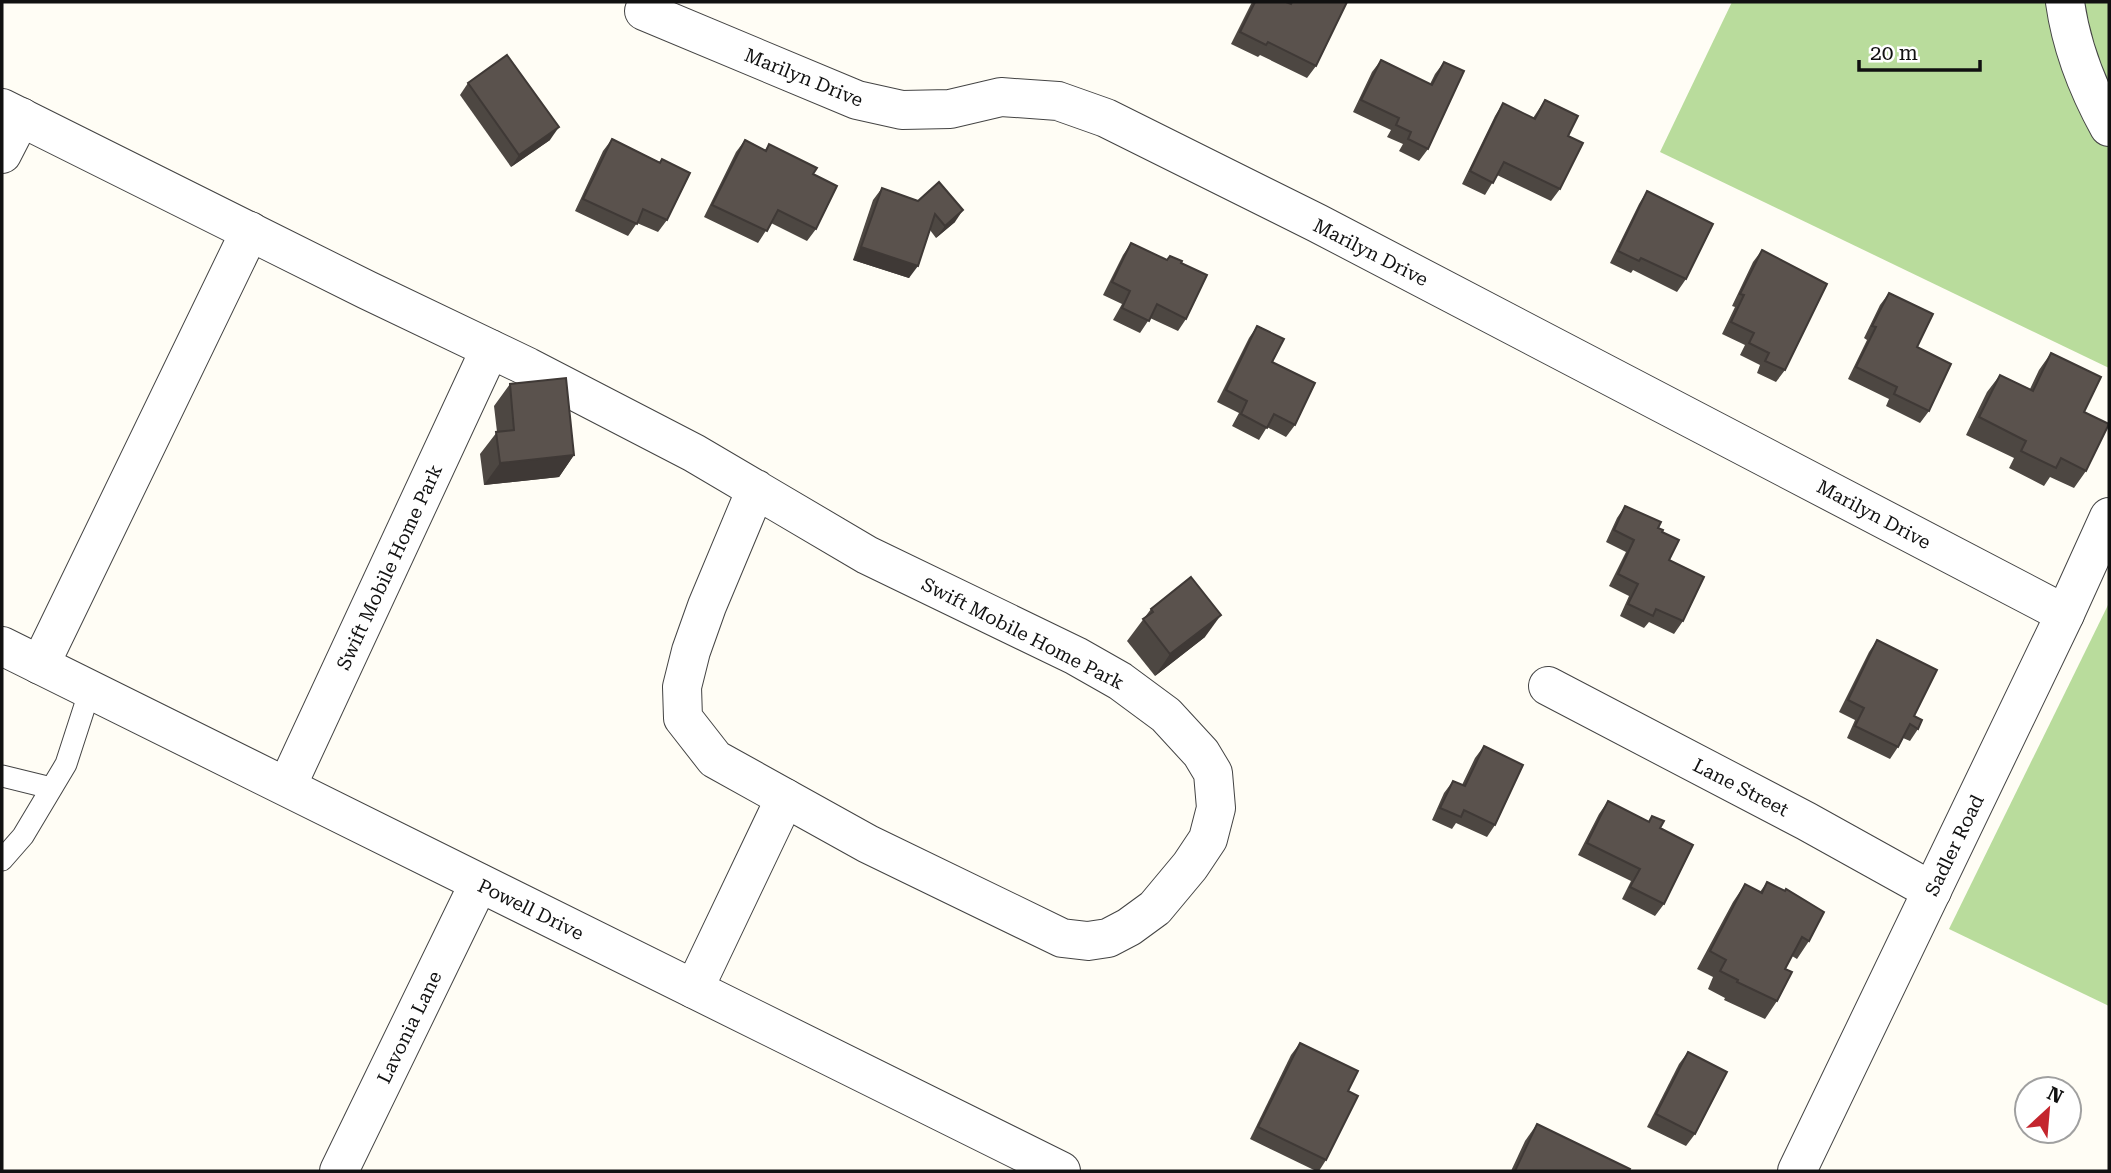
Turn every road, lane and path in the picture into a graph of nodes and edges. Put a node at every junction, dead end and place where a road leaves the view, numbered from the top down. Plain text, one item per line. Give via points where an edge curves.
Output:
1 (2065, 2) edge
2 (644, 11) dead end
3 (11, 113) edge
4 (2109, 127) edge
5 (2, 154) edge
6 (250, 231) junction
7 (490, 349) junction
8 (756, 489) junction
9 (2109, 517) edge
10 (2065, 614) junction
11 (2, 646) edge
12 (40, 665) junction
13 (1548, 686) dead end
14 (90, 690) junction
15 (2, 776) edge
16 (287, 786) junction
17 (51, 788) junction
18 (785, 798) junction
19 (2, 860) edge
20 (479, 883) junction
21 (1932, 891) junction
22 (694, 989) junction
23 (340, 1171) edge
24 (1061, 1171) edge
25 (1797, 1171) edge

1 - 4 street via 2086,79
2 - 10 street, Marilyn Drive via 857,100 902,110 950,109 1001,97 1058,101 1106,118 1317,223
3 - 5 street, Swift Mobile Home Park
3 - 6 street, Swift Mobile Home Park
6 - 7 street, Swift Mobile Home Park
6 - 12 street
7 - 8 street, Swift Mobile Home Park
7 - 16 street, Swift Mobile Home Park
8 - 18 street, Swift Mobile Home Park via 691,651 682,687 683,718 715,759
8 - 18 street, Swift Mobile Home Park via 867,555 1120,681 1166,715 1201,752 1213,773 1216,808 1208,839 1155,908 1129,928 1088,941 1062,938 868,844
9 - 10 street, Sadler Road
10 - 21 street, Sadler Road
11 - 12 street, Powell Drive
12 - 14 street, Powell Drive
13 - 21 street, Lane Street
14 - 16 street, Powell Drive
14 - 17 lane via 66,764
15 - 17 lane
16 - 20 street, Powell Drive
17 - 19 lane via 23,836
18 - 22 street
20 - 22 street, Powell Drive
20 - 23 street, Lavonia Lane
21 - 25 street, Sadler Road
22 - 24 street, Powell Drive

